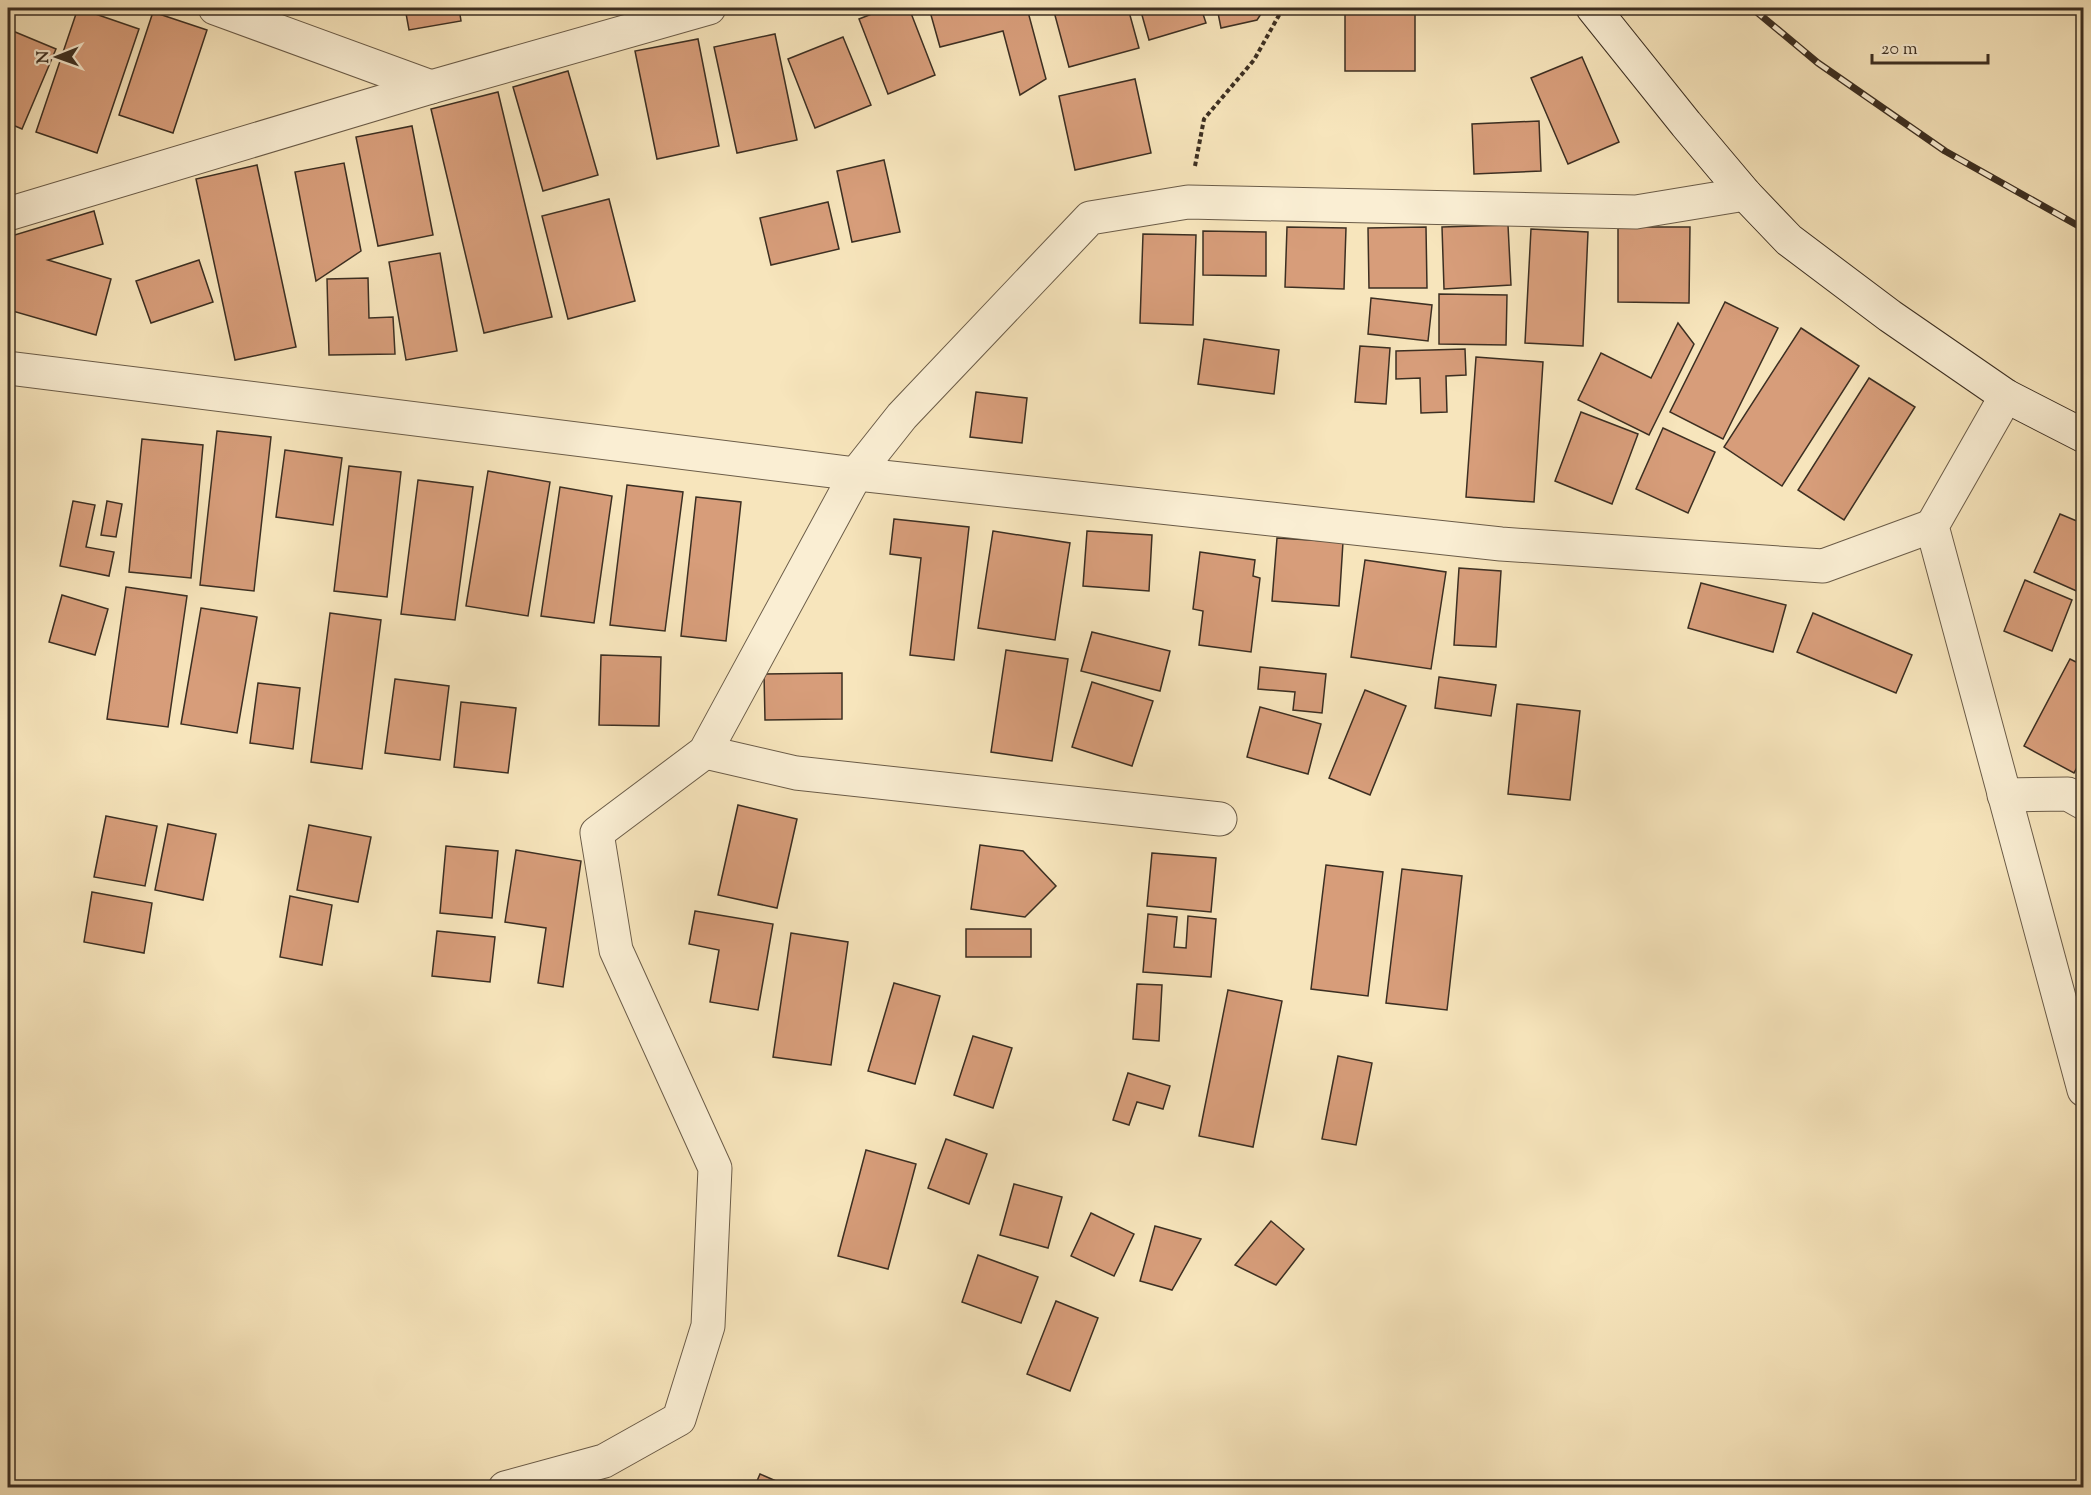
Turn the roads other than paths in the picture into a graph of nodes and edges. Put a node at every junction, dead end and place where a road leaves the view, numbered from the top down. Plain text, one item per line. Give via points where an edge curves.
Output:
1 (215, 8) edge
2 (709, 8) edge
3 (1593, 8) edge
4 (431, 87) junction
5 (1745, 194) junction
6 (8, 214) edge
7 (8, 368) edge
8 (2006, 396) junction
9 (2084, 436) edge
10 (856, 474) junction
11 (1932, 526) junction
12 (705, 752) junction
13 (2004, 795) junction
14 (2084, 803) edge
15 (1220, 819) dead end
16 (2084, 1090) edge
17 (505, 1488) edge

1 - 4 street
2 - 4 street
3 - 5 street
4 - 6 street
5 - 8 street via 1789,240
5 - 10 street via 1636,212 1188,202 1090,218 902,416
7 - 10 street
8 - 9 street
8 - 11 street
10 - 11 street via 1501,544 1822,566
10 - 12 street
11 - 13 street
12 - 15 street via 795,773
12 - 17 street via 597,833 616,950 715,1168 708,1326 679,1419 604,1461
13 - 14 street via 2068,794
13 - 16 street

